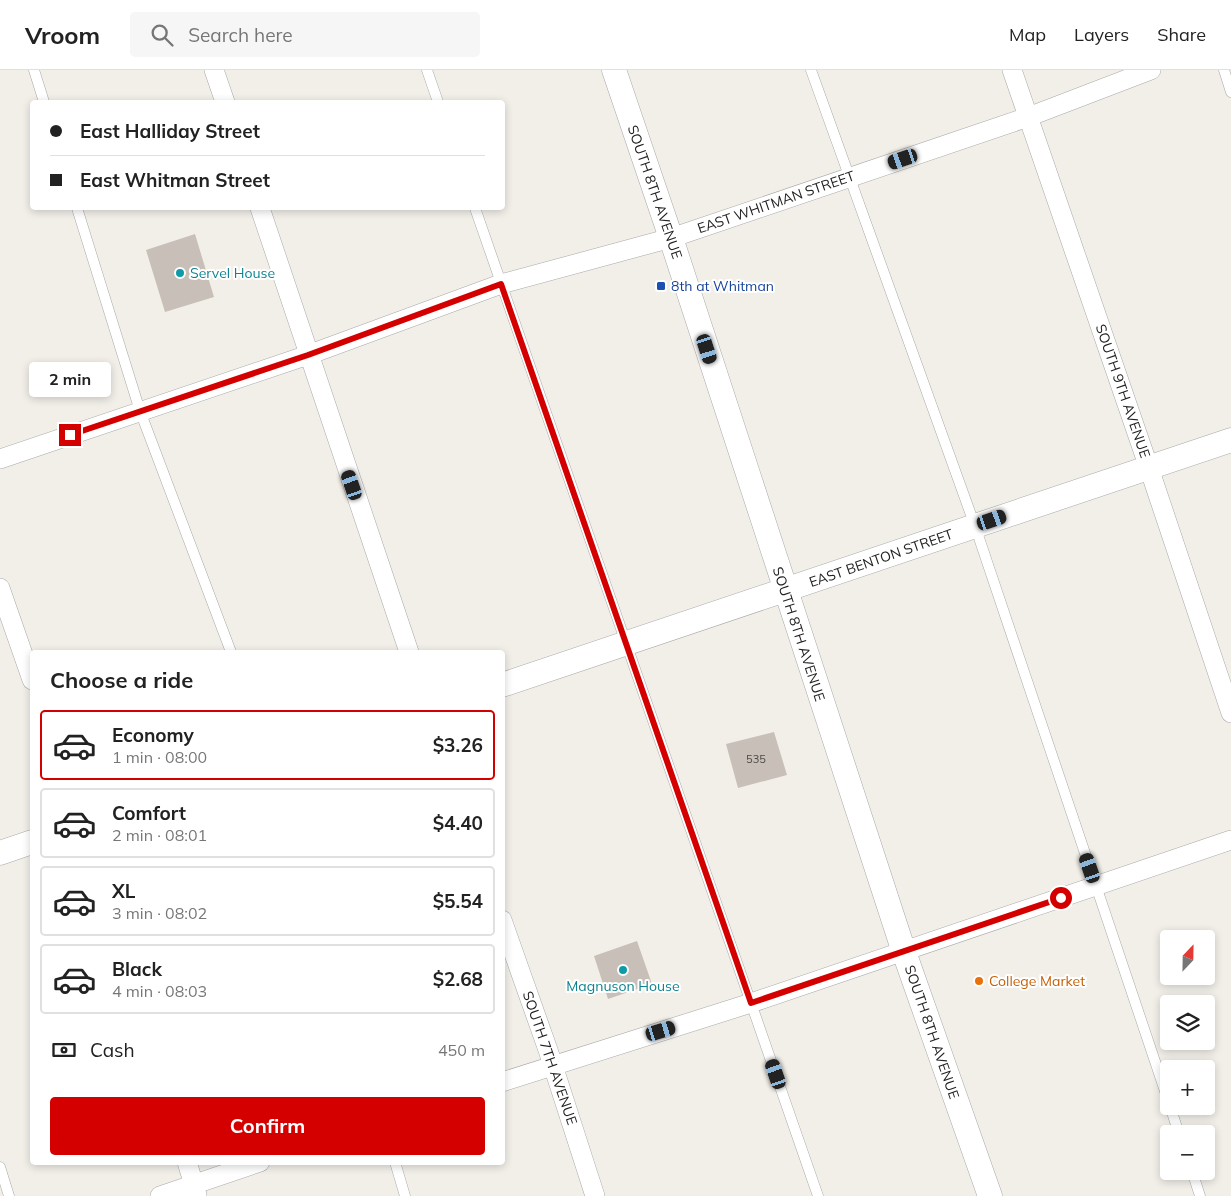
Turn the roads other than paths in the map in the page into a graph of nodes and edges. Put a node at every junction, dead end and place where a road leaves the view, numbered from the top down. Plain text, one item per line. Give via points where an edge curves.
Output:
1 (34, 70) edge
2 (214, 70) edge
3 (427, 70) edge
4 (614, 70) edge
5 (811, 70) edge
6 (1012, 70) edge
7 (1151, 70) edge
8 (1224, 70) edge
9 (1231, 92) edge
10 (43, 100) edge
11 (224, 100) edge
12 (437, 100) edge
13 (1028, 117) junction
14 (849, 177) junction
15 (78, 210) edge
16 (261, 210) edge
17 (475, 210) edge
18 (671, 238) junction
19 (501, 284) junction
20 (308, 355) junction
21 (140, 412) junction
22 (1231, 440) edge
23 (0, 459) edge
24 (1149, 468) junction
25 (975, 526) junction
26 (0, 588) edge
27 (785, 591) junction
28 (626, 643) junction
29 (230, 650) edge
30 (408, 650) edge
31 (30, 674) edge
32 (505, 684) edge
33 (1231, 713) edge
34 (1231, 840) edge
35 (30, 843) edge
36 (0, 853) edge
37 (1096, 886) junction
38 (505, 929) edge
39 (904, 952) junction
40 (751, 1003) junction
41 (553, 1065) junction
42 (1160, 1078) edge
43 (505, 1081) edge
44 (188, 1165) edge
45 (253, 1165) edge
46 (396, 1165) edge
47 (0, 1167) edge
48 (1195, 1180) edge
49 (196, 1190) edge
50 (9, 1196) edge
51 (160, 1196) edge
52 (405, 1196) edge
53 (596, 1196) edge
54 (818, 1196) edge
55 (990, 1196) edge
56 (1200, 1196) edge

1 - 10 lane
2 - 11 street
3 - 12 lane
4 - 18 street, SOUTH 8TH AVENUE
5 - 14 lane
6 - 13 street, SOUTH 9TH AVENUE
7 - 13 street, EAST WHITMAN STREET
8 - 9 lane
13 - 14 street, EAST WHITMAN STREET
13 - 24 street, SOUTH 9TH AVENUE
14 - 18 street, EAST WHITMAN STREET
14 - 25 lane
15 - 21 lane
16 - 20 street
17 - 19 lane
18 - 19 street, EAST WHITMAN STREET
18 - 27 street, SOUTH 8TH AVENUE
19 - 20 street, EAST WHITMAN STREET
19 - 28 lane
20 - 21 street, EAST WHITMAN STREET
20 - 30 street
21 - 23 street, EAST WHITMAN STREET
21 - 29 lane
22 - 24 street, EAST BENTON STREET
24 - 25 street, EAST BENTON STREET
24 - 33 street, SOUTH 9TH AVENUE
25 - 27 street, EAST BENTON STREET
25 - 37 lane
26 - 31 street
27 - 28 street, EAST BENTON STREET
27 - 39 street, SOUTH 8TH AVENUE
28 - 32 street, EAST BENTON STREET
28 - 40 lane
34 - 37 street
35 - 36 street
37 - 39 street
37 - 42 lane
38 - 41 street, SOUTH 7TH AVENUE
39 - 40 street
39 - 55 street, SOUTH 8TH AVENUE
40 - 41 street
40 - 54 lane
41 - 43 street
41 - 53 street, SOUTH 7TH AVENUE
44 - 49 street
45 - 49 street
46 - 52 lane
47 - 50 lane
48 - 56 lane
49 - 51 street

